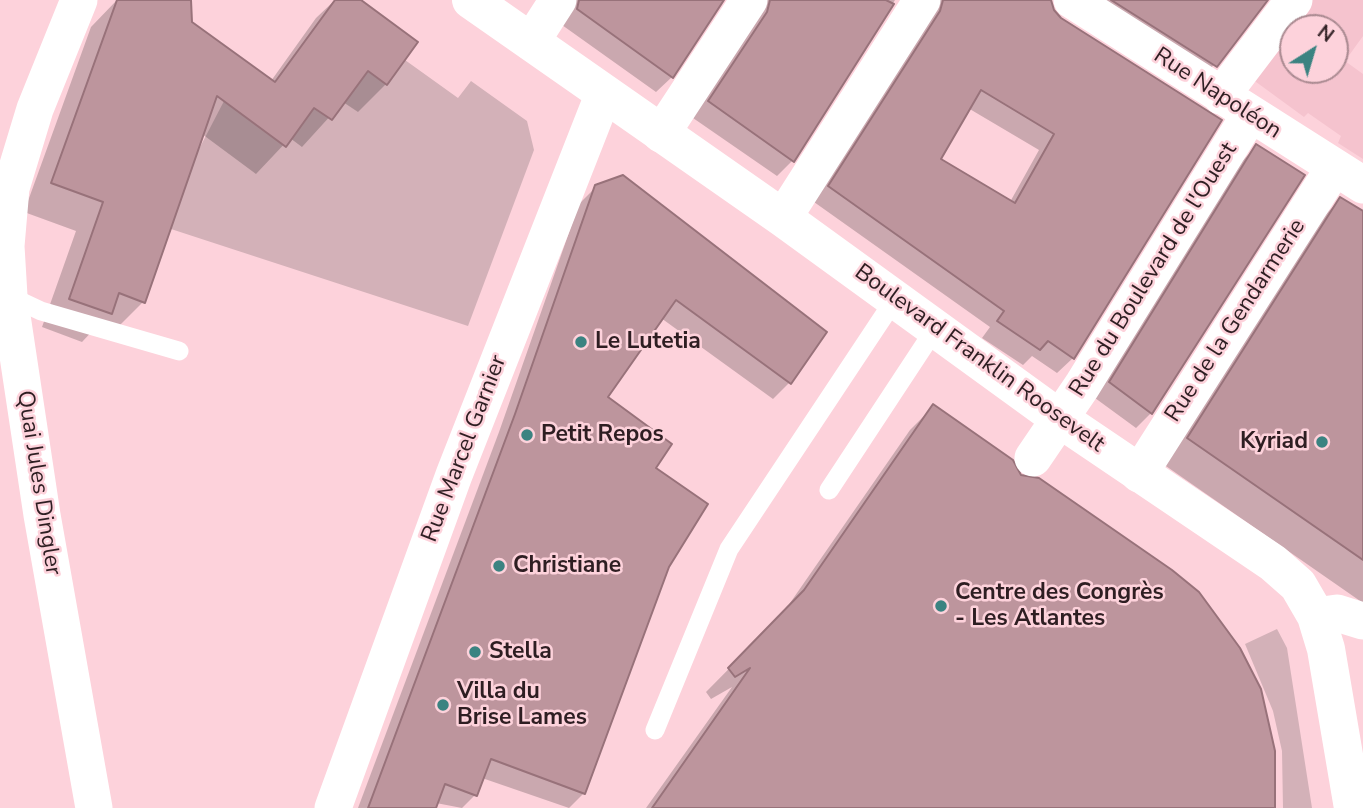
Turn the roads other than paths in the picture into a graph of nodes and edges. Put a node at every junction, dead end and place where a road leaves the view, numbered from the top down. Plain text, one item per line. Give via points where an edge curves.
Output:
1 (79, 0) edge
2 (471, 0) edge
3 (558, 0) edge
4 (749, 0) edge
5 (922, 0) edge
6 (1072, 0) edge
7 (1294, 0) edge
8 (531, 42) junction
9 (604, 93) junction
10 (1235, 106) junction
11 (661, 134) junction
12 (1349, 176) edge
13 (783, 218) junction
14 (9, 296) junction
15 (895, 299) junction
16 (935, 329) junction
17 (179, 351) dead end
18 (1060, 419) junction
19 (1033, 458) dead end
20 (1139, 474) junction
21 (829, 490) dead end
22 (1316, 615) junction
23 (1363, 621) edge
24 (655, 730) dead end
25 (94, 808) edge
26 (333, 808) edge
27 (1353, 808) edge

1 - 14 street, Quai Jules Dingler via 35,109 11,188 6,246
2 - 8 street, Boulevard Franklin Roosevelt
3 - 8 street
4 - 11 street
5 - 13 street
6 - 10 street, Rue Napoléon
7 - 10 street, Rue du Boulevard de l'Ouest
8 - 9 street, Boulevard Franklin Roosevelt
9 - 11 street, Boulevard Franklin Roosevelt
9 - 26 street, Rue Marcel Garnier via 454,475
10 - 12 street, Rue Napoléon
10 - 18 street, Rue du Boulevard de l'Ouest
11 - 13 street, Boulevard Franklin Roosevelt
12 - 20 street, Rue de la Gendarmerie
13 - 15 street, Boulevard Franklin Roosevelt
14 - 17 lane via 41,311
14 - 25 street, Quai Jules Dingler
15 - 16 street, Boulevard Franklin Roosevelt
15 - 24 lane via 729,549
16 - 18 street, Boulevard Franklin Roosevelt
16 - 21 lane
18 - 19 street, Rue du Boulevard de l'Ouest
18 - 20 street, Boulevard Franklin Roosevelt
20 - 22 street, Boulevard Franklin Roosevelt via 1273,563 1298,584
22 - 23 street via 1338,613
22 - 27 street, Boulevard Franklin Roosevelt

